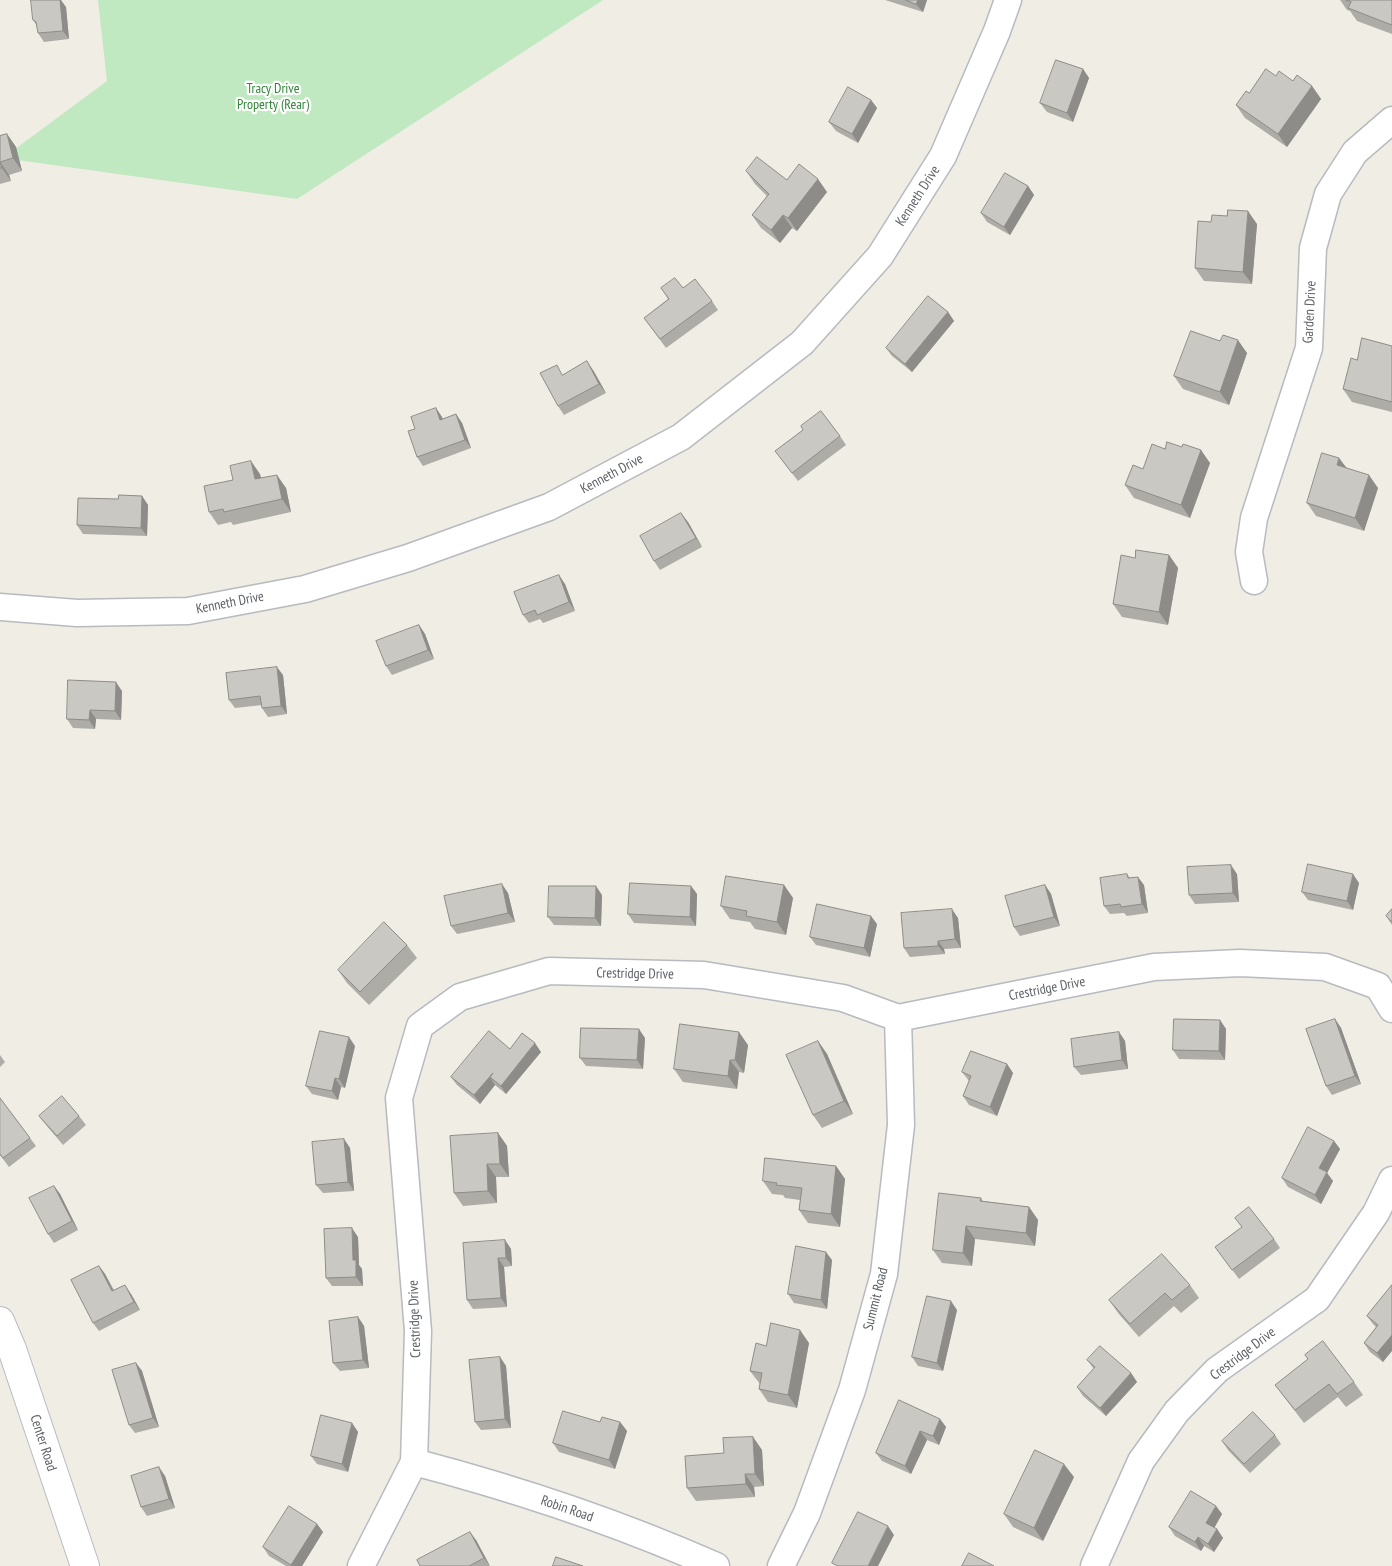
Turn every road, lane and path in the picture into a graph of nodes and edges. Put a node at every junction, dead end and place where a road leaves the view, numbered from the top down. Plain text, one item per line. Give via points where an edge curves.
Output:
1 (1008, 0) edge
2 (1392, 120) edge
3 (1254, 581) dead end
4 (0, 606) edge
5 (1392, 1009) edge
6 (898, 1018) junction
7 (1392, 1180) edge
8 (0, 1321) edge
9 (414, 1462) junction
10 (85, 1566) edge
11 (361, 1566) edge
12 (716, 1566) edge
13 (781, 1566) edge
14 (1094, 1566) edge

1 - 4 street, Kenneth Drive via 944,156 880,256 802,343 681,437 548,507 408,558 305,589 188,611 77,613
2 - 3 street, Garden Drive via 1355,152 1328,194 1313,248 1308,348 1254,518 1249,552
5 - 6 street, Crestridge Drive via 1378,986 1325,967 1240,963 1154,968
6 - 9 street, Crestridge Drive via 843,998 704,975 548,971 460,996 420,1026 399,1098 418,1331
6 - 13 street, Summit Road via 902,1125 884,1274 852,1390 806,1513
7 - 14 street, Crestridge Drive via 1376,1213 1317,1299 1218,1370 1177,1411 1141,1461
8 - 10 street, Center Road
9 - 11 street, Crestridge Drive
9 - 12 street, Robin Road via 476,1478 652,1537

